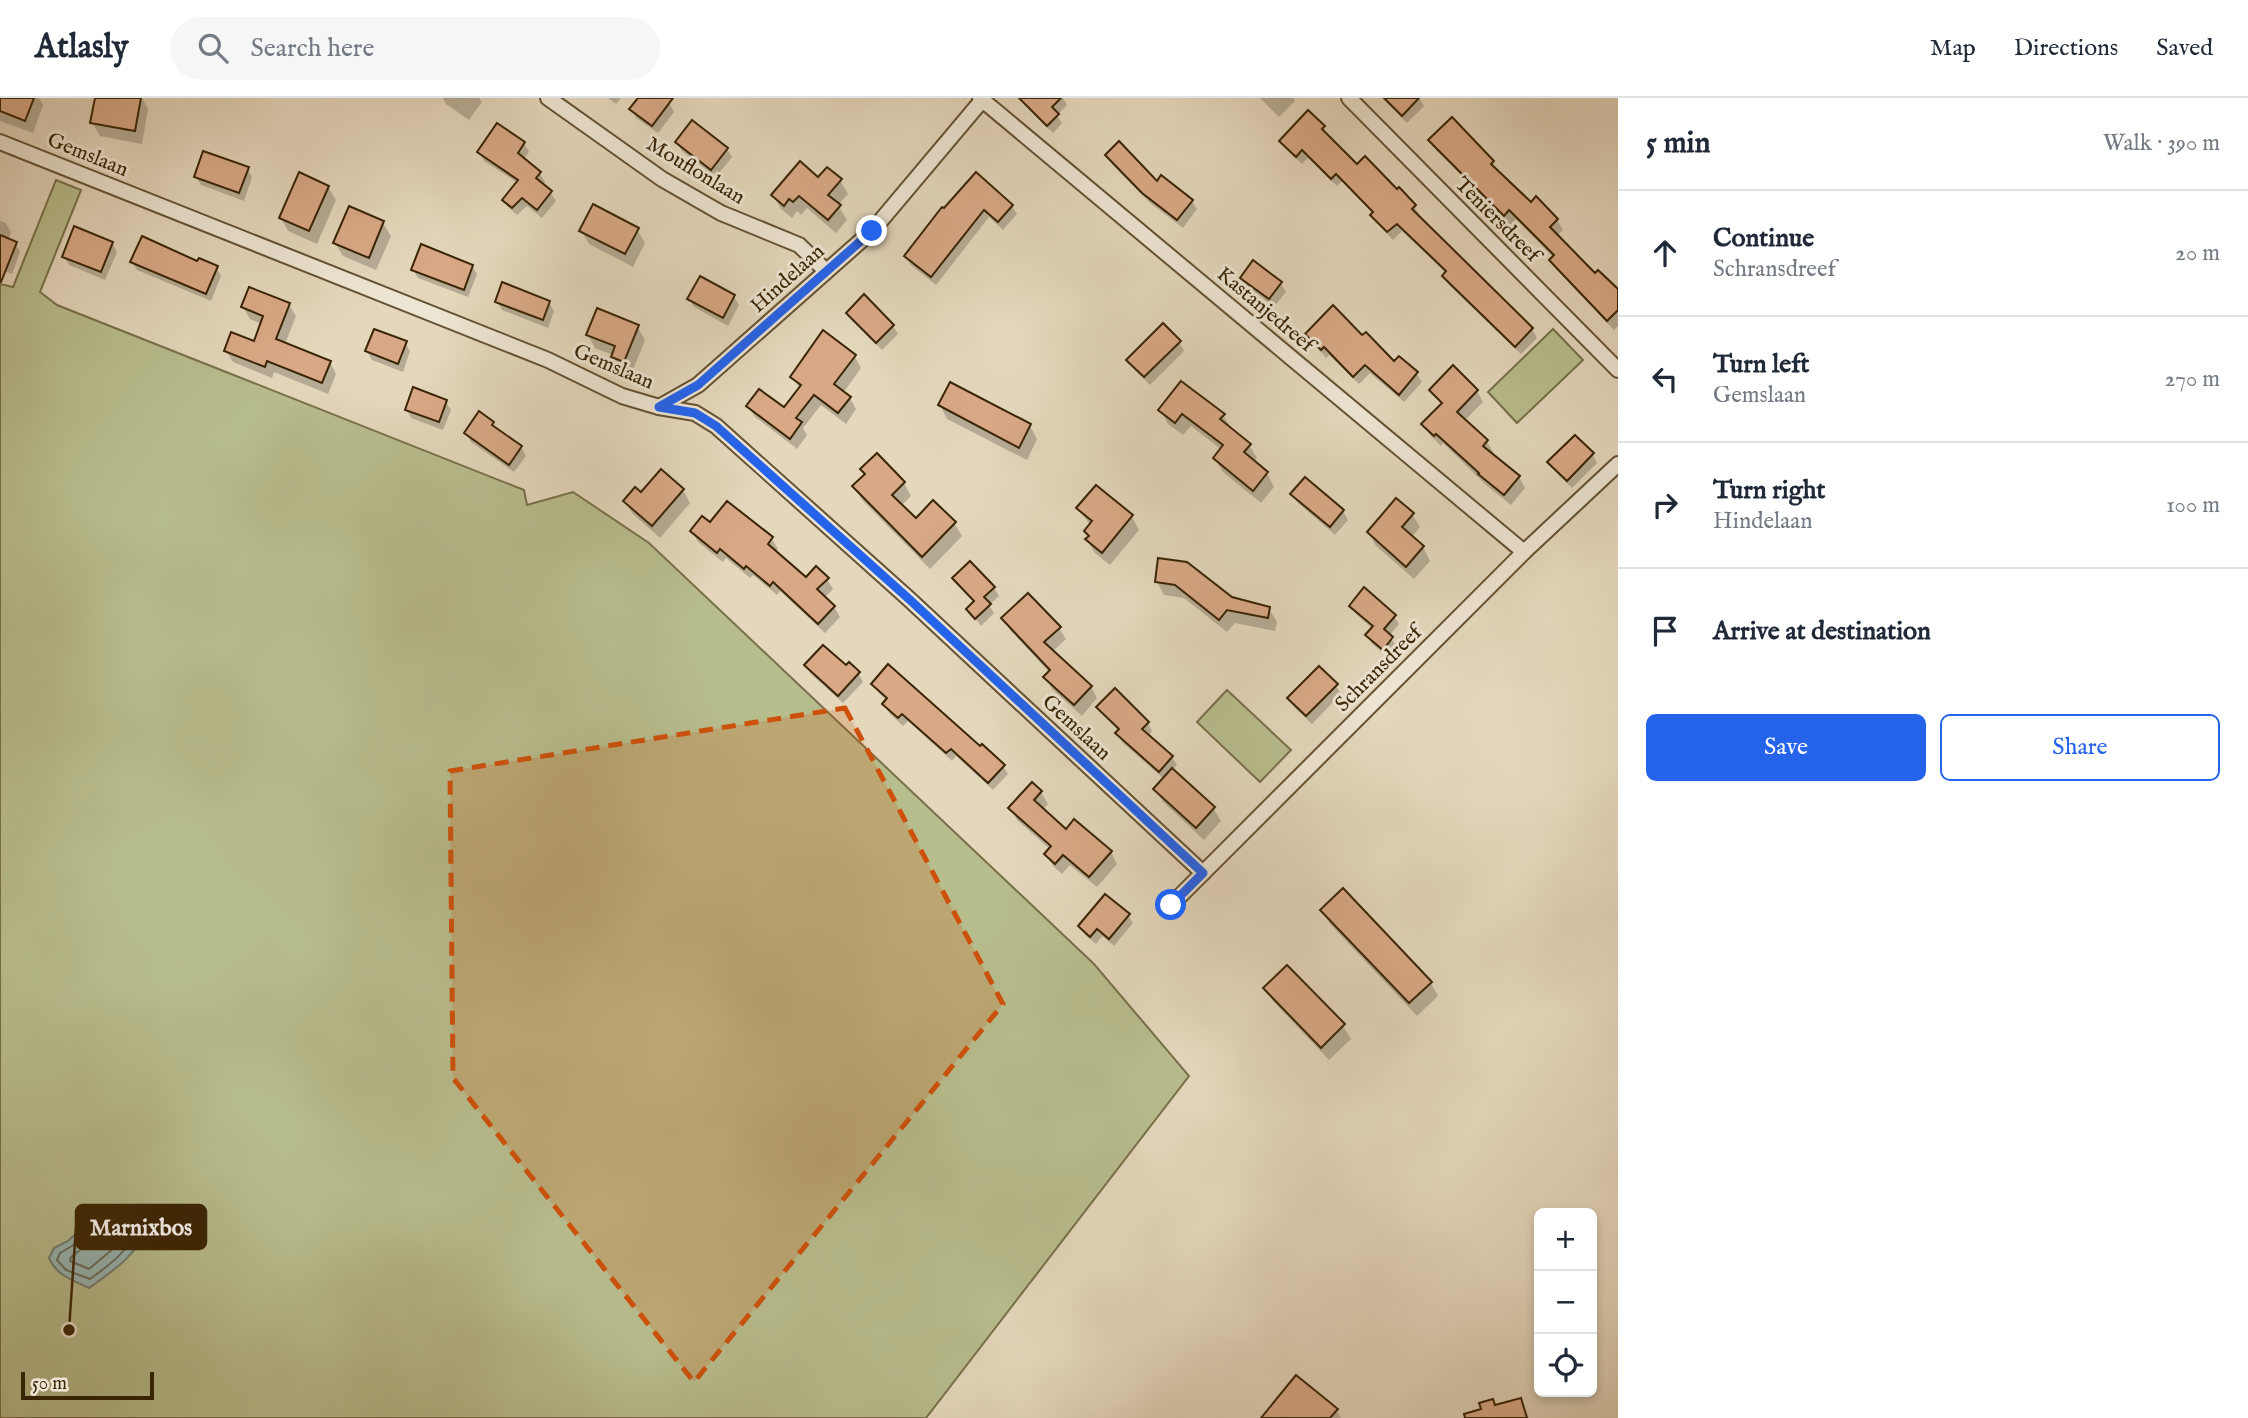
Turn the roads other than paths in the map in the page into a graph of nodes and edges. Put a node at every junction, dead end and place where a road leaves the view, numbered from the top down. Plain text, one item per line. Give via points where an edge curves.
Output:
1 (548, 98) edge
2 (1349, 98) edge
3 (982, 99) edge
4 (0, 142) edge
5 (826, 271) junction
6 (1618, 370) edge
7 (659, 407) junction
8 (1618, 464) edge
9 (1524, 552) junction
10 (1203, 873) junction
11 (1171, 905) dead end

1 - 5 street, Mouflonlaan via 662,179 722,213 799,245
2 - 6 street, Teniersdreef
3 - 5 street, Hindelaan via 872,231
3 - 9 street, Kastanjedreef
4 - 7 street, Gemslaan via 548,360 622,396
5 - 7 street, Hindelaan via 698,385
7 - 10 street, Gemslaan via 695,413 716,426
8 - 9 street, Schransdreef
9 - 10 street, Schransdreef
10 - 11 street, Schransdreef

